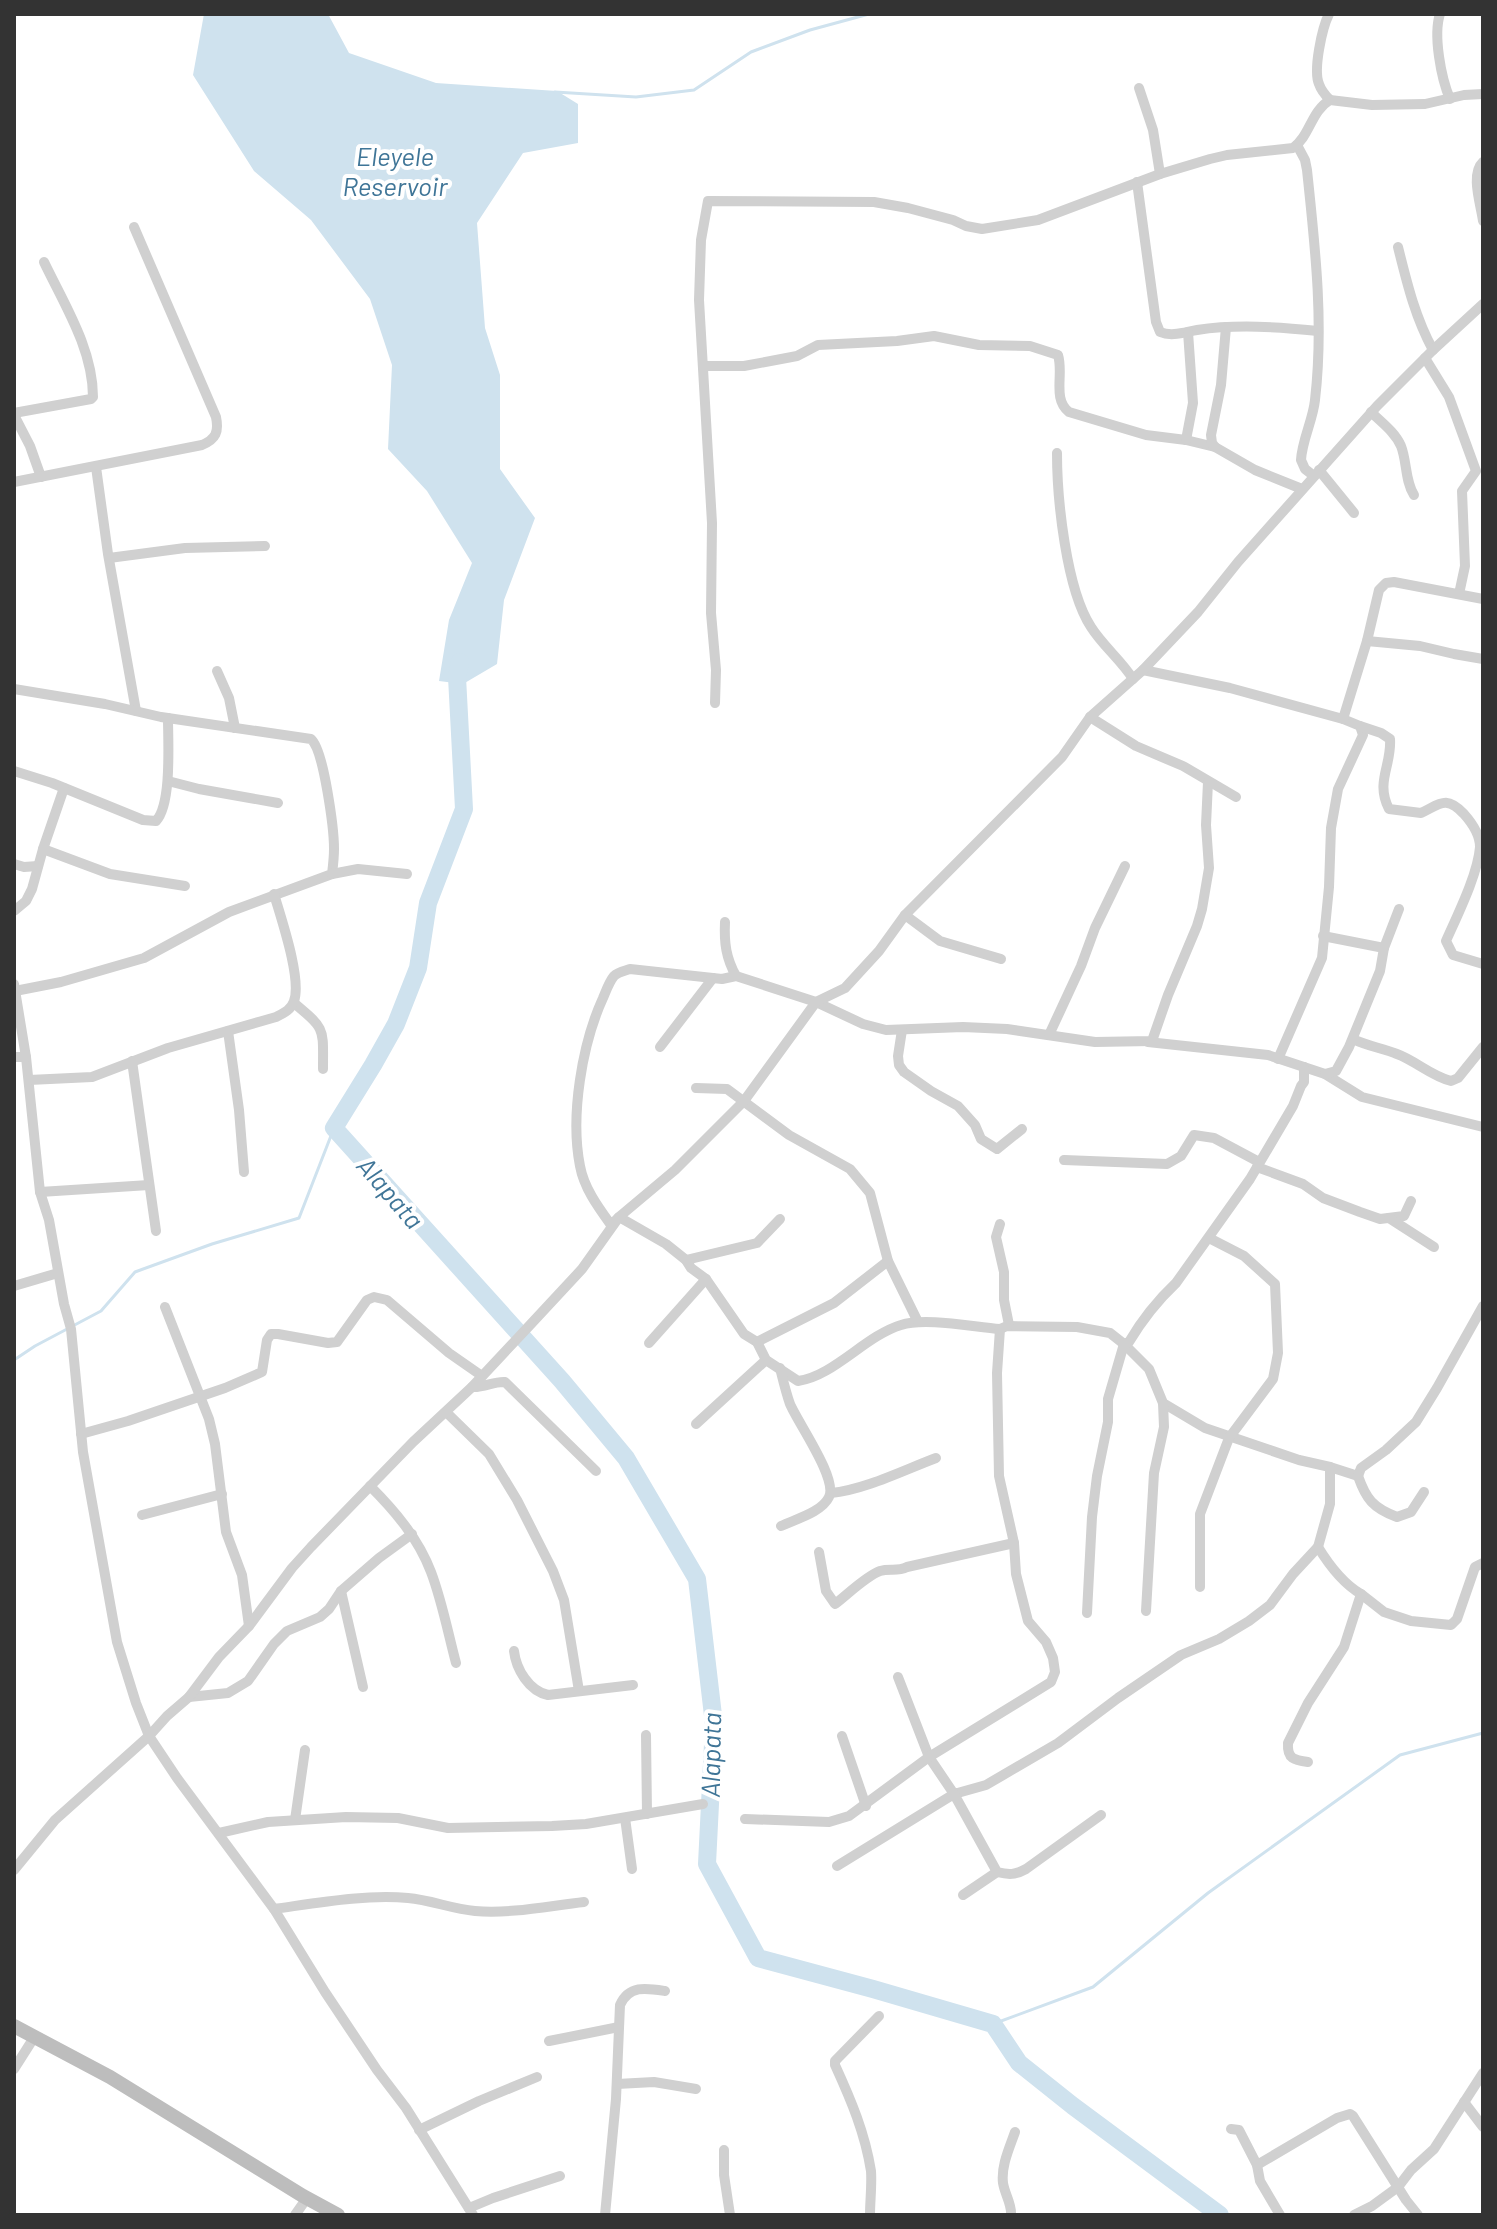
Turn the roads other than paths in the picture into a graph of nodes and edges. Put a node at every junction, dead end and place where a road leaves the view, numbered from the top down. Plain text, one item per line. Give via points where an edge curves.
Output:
1 (1329, 14) edge
2 (1440, 14) edge
3 (1139, 88) dead end
4 (1483, 94) edge
5 (1450, 99) junction
6 (1330, 100) junction
7 (1297, 145) junction
8 (1483, 162) edge
9 (1160, 174) junction
10 (1137, 182) junction
11 (1483, 221) edge
12 (134, 227) dead end
13 (1398, 247) dead end
14 (44, 262) dead end
15 (1483, 304) edge
16 (1226, 327) junction
17 (1318, 331) junction
18 (1188, 332) junction
19 (1429, 354) junction
20 (704, 366) junction
21 (1371, 412) junction
22 (14, 414) edge
23 (1186, 440) junction
24 (1215, 447) junction
25 (1057, 453) dead end
26 (96, 467) junction
27 (1479, 471) edge
28 (1316, 473) junction
29 (41, 477) junction
30 (14, 482) edge
31 (1302, 489) junction
32 (1414, 495) dead end
33 (1354, 513) dead end
34 (265, 546) dead end
35 (109, 558) junction
36 (1459, 594) junction
37 (1483, 599) edge
38 (1367, 641) junction
39 (1483, 659) edge
40 (1143, 670) junction
41 (217, 671) dead end
42 (1133, 679) junction
43 (14, 689) edge
44 (715, 703) dead end
45 (136, 711) junction
46 (1090, 717) junction
47 (168, 718) junction
48 (1343, 719) junction
49 (1360, 726) junction
50 (235, 728) junction
51 (14, 771) edge
52 (168, 781) junction
53 (1208, 782) junction
54 (64, 788) junction
55 (1236, 797) dead end
56 (278, 803) dead end
57 (43, 849) junction
58 (14, 864) edge
59 (38, 866) junction
60 (1125, 866) dead end
61 (332, 874) junction
62 (407, 874) dead end
63 (185, 886) dead end
64 (274, 894) junction
65 (1399, 909) dead end
66 (14, 911) edge
67 (905, 915) junction
68 (725, 922) dead end
69 (1323, 936) junction
70 (1384, 948) junction
71 (1001, 959) dead end
72 (1483, 964) edge
73 (736, 976) junction
74 (713, 978) junction
75 (14, 984) edge
76 (15, 991) edge
77 (816, 1002) junction
78 (294, 1003) junction
79 (902, 1030) junction
80 (228, 1031) junction
81 (1049, 1035) junction
82 (1353, 1039) junction
83 (1134, 1040) junction
84 (660, 1047) dead end
85 (1483, 1047) edge
86 (14, 1057) edge
87 (26, 1057) junction
88 (1278, 1059) junction
89 (132, 1061) junction
90 (1304, 1067) junction
91 (323, 1069) dead end
92 (1325, 1074) junction
93 (29, 1080) junction
94 (696, 1088) dead end
95 (744, 1101) junction
96 (1483, 1127) edge
97 (1022, 1129) dead end
98 (1064, 1160) dead end
99 (1258, 1164) junction
100 (244, 1172) dead end
101 (149, 1185) junction
102 (40, 1192) junction
103 (1411, 1201) dead end
104 (619, 1217) junction
105 (1389, 1218) junction
106 (780, 1219) dead end
107 (1000, 1224) dead end
108 (156, 1231) dead end
109 (1209, 1238) junction
110 (1434, 1247) dead end
111 (686, 1260) junction
112 (888, 1261) junction
113 (58, 1273) junction
114 (706, 1279) junction
115 (14, 1286) edge
116 (1483, 1306) edge
117 (165, 1307) dead end
118 (918, 1322) junction
119 (1003, 1328) junction
120 (757, 1342) junction
121 (649, 1343) dead end
122 (1124, 1344) junction
123 (766, 1360) junction
124 (780, 1368) junction
125 (482, 1376) junction
126 (472, 1387) junction
127 (201, 1396) junction
128 (1163, 1403) junction
129 (446, 1412) junction
130 (696, 1424) dead end
131 (81, 1434) junction
132 (1229, 1438) junction
133 (936, 1458) dead end
134 (1330, 1467) junction
135 (596, 1471) dead end
136 (1358, 1476) junction
137 (370, 1486) junction
138 (1424, 1492) dead end
139 (831, 1493) junction
140 (222, 1494) junction
141 (142, 1515) dead end
142 (781, 1526) dead end
143 (412, 1534) junction
144 (1014, 1543) junction
145 (1318, 1547) junction
146 (819, 1552) dead end
147 (1483, 1563) edge
148 (1200, 1587) dead end
149 (341, 1591) junction
150 (1361, 1594) junction
151 (1146, 1611) dead end
152 (1087, 1613) dead end
153 (249, 1626) junction
154 (514, 1651) dead end
155 (456, 1663) dead end
156 (898, 1677) dead end
157 (633, 1685) dead end
158 (363, 1687) dead end
159 (579, 1691) junction
160 (189, 1697) junction
161 (646, 1735) dead end
162 (149, 1736) junction
163 (842, 1736) dead end
164 (305, 1750) dead end
165 (929, 1757) junction
166 (1308, 1762) dead end
167 (954, 1794) junction
168 (703, 1804) dead end
169 (866, 1806) junction
170 (647, 1814) junction
171 (1101, 1815) dead end
172 (625, 1818) junction
173 (745, 1819) dead end
174 (295, 1820) junction
175 (219, 1833) junction
176 (837, 1866) dead end
177 (632, 1869) dead end
178 (14, 1870) edge
179 (997, 1872) junction
180 (963, 1895) dead end
181 (584, 1902) dead end
182 (274, 1909) junction
183 (665, 1991) dead end
184 (879, 2016) dead end
185 (14, 2026) edge
186 (619, 2027) junction
187 (35, 2036) junction
188 (549, 2041) dead end
189 (14, 2069) edge
190 (1483, 2073) edge
191 (537, 2077) dead end
192 (617, 2084) junction
193 (696, 2089) dead end
194 (1464, 2102) junction
195 (1483, 2127) edge
196 (1231, 2129) dead end
197 (419, 2130) junction
198 (1015, 2132) dead end
199 (724, 2150) dead end
200 (1257, 2165) junction
201 (560, 2176) dead end
202 (1398, 2187) junction
203 (307, 2198) junction
204 (471, 2212) edge
205 (295, 2215) edge
206 (338, 2215) edge
207 (605, 2215) edge
208 (730, 2215) edge
209 (870, 2215) edge
210 (1011, 2215) edge
211 (1280, 2215) edge
212 (1354, 2215) edge
213 (1418, 2215) edge

1 - 6 street via 1318,73
2 - 5 street via 1441,62
3 - 9 street
4 - 5 street
5 - 6 street via 1372,105
6 - 7 street via 1319,108
7 - 9 street via 1227,155
7 - 17 street via 1307,170 1317,256
8 - 11 street via 1477,175
9 - 10 street
10 - 18 street via 1157,328 1165,334
10 - 20 street via 1038,220 982,229 874,202 708,201 699,300
12 - 26 street via 218,427 211,441 202,445
13 - 19 street
14 - 22 street via 81,340 93,397
15 - 19 street
16 - 17 street
16 - 18 street
16 - 24 street via 1211,435
17 - 28 street via 1315,401 1301,460 1305,469
18 - 23 street via 1193,403
19 - 21 street
19 - 27 street
20 - 23 street via 772,361 818,345 934,336 979,345 1030,346 1058,355 1059,392 1062,407 1069,412 1146,435
20 - 44 street
21 - 28 street
21 - 32 street via 1397,438
22 - 29 street
23 - 24 street
24 - 31 street
25 - 42 street via 1057,486 1081,610
26 - 29 street
26 - 35 street
27 - 36 street via 1462,491 1465,566
28 - 31 street
28 - 33 street
29 - 30 street
31 - 40 street
34 - 35 street via 185,548
35 - 45 street
36 - 37 street
36 - 38 street via 1386,583 1379,590
38 - 39 street
38 - 48 street
40 - 42 street
40 - 48 street
41 - 50 street
42 - 46 street
43 - 45 street
45 - 47 street
46 - 53 street
46 - 67 street via 1062,757
47 - 50 street
47 - 52 street
48 - 49 street
49 - 69 street via 1363,735 1338,789 1331,828
49 - 72 street via 1390,739 1383,778 1389,809 1421,813 1437,803 1452,804 1473,824 1480,845 1446,941 1453,955
50 - 61 street via 316,743 333,834
51 - 54 street
52 - 54 street via 160,819 152,821
52 - 56 street
53 - 55 street
53 - 83 street via 1209,868 1197,926 1152,1041
54 - 57 street
57 - 59 street
57 - 63 street via 110,874
58 - 59 street
59 - 66 street via 26,901
60 - 81 street
61 - 62 street via 358,869
61 - 64 street
64 - 76 street via 144,958
64 - 78 street via 294,972
65 - 70 street
67 - 71 street via 940,941
67 - 77 street via 845,988
68 - 73 street via 724,945
69 - 70 street
69 - 88 street via 1322,958
70 - 82 street
73 - 74 street
73 - 77 street
74 - 84 street
74 - 104 street via 622,971 611,980 594,1018 583,1059 576,1144 593,1199 611,1225
75 - 76 street
76 - 87 street
77 - 79 street via 863,1024
77 - 95 street
78 - 80 street via 276,1017
78 - 91 street via 320,1028
79 - 81 street via 963,1027
79 - 97 street via 898,1056 904,1072 958,1106 981,1139 997,1149
80 - 89 street
80 - 100 street
81 - 83 street via 1095,1042
82 - 85 street via 1451,1081
82 - 92 street via 1336,1071
83 - 88 street
86 - 87 street
87 - 93 street
88 - 90 street
89 - 93 street via 92,1077
89 - 101 street
90 - 92 street
90 - 99 street via 1304,1082 1293,1106
92 - 96 street via 1362,1097
93 - 102 street
94 - 95 street via 727,1089
95 - 104 street
95 - 112 street via 789,1135 850,1169 870,1193
98 - 99 street via 1167,1164 1181,1156 1194,1135 1214,1138
99 - 105 street via 1323,1198
99 - 109 street
101 - 102 street
101 - 108 street
102 - 113 street
103 - 105 street via 1404,1216
104 - 111 street
104 - 125 street via 582,1269
105 - 110 street
106 - 111 street via 757,1243
107 - 119 street via 996,1237 1009,1325
109 - 122 street
109 - 132 street via 1244,1256 1275,1284 1278,1353 1273,1379
111 - 114 street
112 - 118 street
112 - 120 street via 834,1303
113 - 115 street
113 - 131 street via 70,1324
114 - 120 street via 744,1334
114 - 121 street
116 - 136 street via 1416,1422
117 - 127 street
118 - 119 street
118 - 124 street via 900,1325 805,1380
119 - 122 street via 1095,1329
119 - 144 street via 997,1373 999,1476
120 - 123 street
122 - 128 street via 1149,1369
122 - 152 street via 1108,1399 1097,1476
123 - 124 street
123 - 130 street
124 - 139 street via 791,1406
125 - 126 street
125 - 127 street via 387,1300 374,1297 337,1342 271,1334 262,1372
126 - 129 street
126 - 135 street via 505,1382
127 - 131 street
127 - 140 street
128 - 132 street
128 - 151 street
129 - 137 street
129 - 159 street via 489,1454 553,1571 564,1600
131 - 162 street via 117,1642
132 - 134 street
132 - 148 street via 1200,1514
133 - 139 street
134 - 136 street
134 - 145 street via 1330,1504
136 - 138 street via 1366,1498 1397,1517 1411,1512
137 - 143 street
137 - 153 street via 292,1568
139 - 142 street via 821,1506
140 - 141 street
140 - 153 street
143 - 149 street
143 - 155 street via 431,1571
144 - 146 street via 898,1572 876,1572 835,1604 826,1591
144 - 165 street via 1028,1621 1046,1642 1055,1672 1051,1682
145 - 150 street via 1331,1568
145 - 167 street via 1270,1605 1249,1621 1181,1655 1058,1743 986,1785
147 - 150 street via 1475,1567 1451,1625 1384,1612
149 - 158 street
149 - 160 street via 324,1614 287,1631 248,1681 228,1693
150 - 166 street via 1344,1647 1288,1743 1290,1757
153 - 160 street
154 - 159 street via 520,1671 540,1693
156 - 165 street
157 - 159 street
160 - 162 street
161 - 170 street
162 - 175 street
162 - 178 street via 55,1820
163 - 169 street
164 - 174 street
165 - 167 street
165 - 169 street
167 - 176 street
167 - 179 street
168 - 170 street
169 - 173 street via 829,1822
170 - 172 street
171 - 179 street via 1017,1875
172 - 174 street via 564,1826 448,1828 398,1818
172 - 177 street
174 - 175 street
175 - 182 street
179 - 180 street
181 - 182 street via 473,1911 392,1898
182 - 197 street
183 - 186 street via 645,1987 626,1995
184 - 209 street via 835,2061 866,2148
185 - 187 main road
186 - 188 street
186 - 192 street
187 - 189 street
187 - 203 main road via 151,2100
190 - 194 street
191 - 197 street
192 - 193 street via 654,2082
192 - 207 street
194 - 195 street
194 - 202 street via 1434,2149
196 - 200 street via 1239,2130
197 - 204 street
198 - 210 street via 1002,2169
199 - 208 street
200 - 202 street via 1350,2114
200 - 211 street
201 - 204 street via 493,2198
202 - 212 street
202 - 213 street
203 - 205 street
203 - 206 main road

